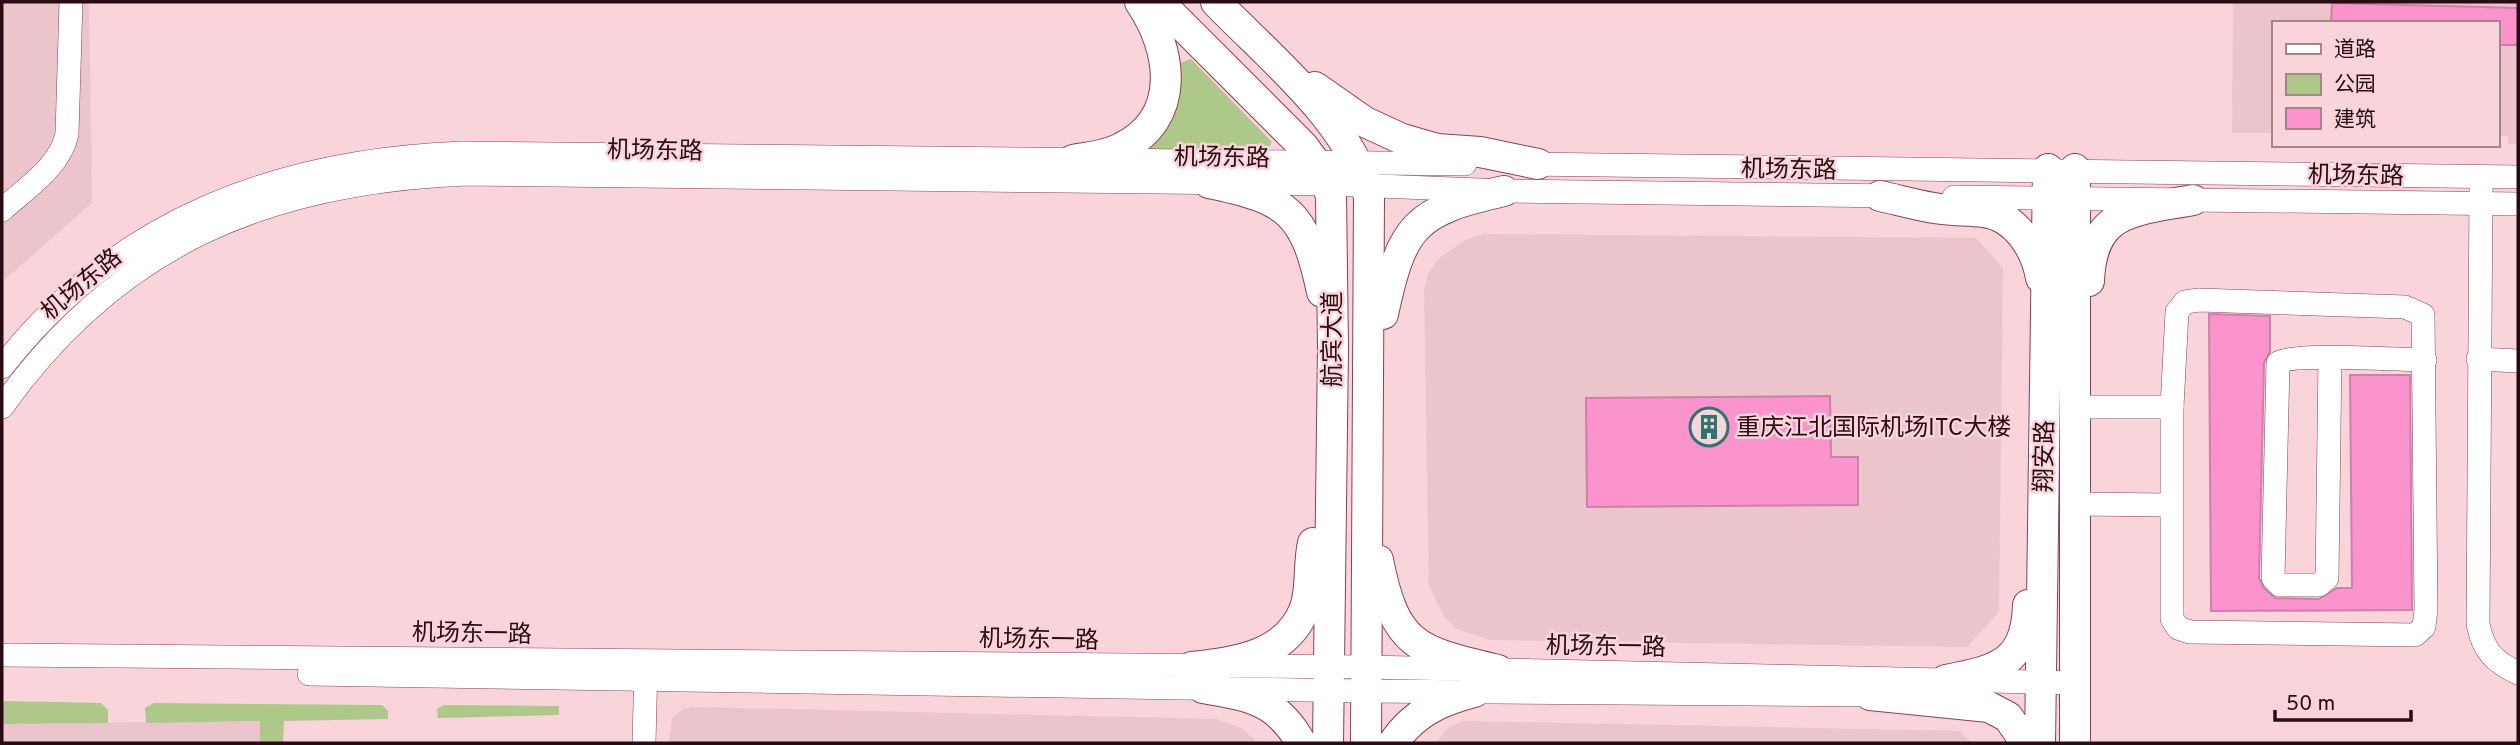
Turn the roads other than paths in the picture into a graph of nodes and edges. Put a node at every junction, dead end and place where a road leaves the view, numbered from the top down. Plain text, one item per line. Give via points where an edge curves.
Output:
1 (71, 2) edge
2 (1140, 2) edge
3 (1159, 2) edge
4 (1216, 2) edge
5 (1263, 50) junction
6 (1073, 160) junction
7 (1538, 164) junction
8 (1322, 173) junction
9 (1362, 174) junction
10 (2481, 176) junction
11 (2518, 177) edge
12 (1209, 183) junction
13 (2061, 184) junction
14 (1504, 191) junction
15 (1880, 196) junction
16 (2193, 200) junction
17 (2480, 203) junction
18 (2518, 204) edge
19 (2, 211) edge
20 (2046, 304) junction
21 (1333, 311) junction
22 (1333, 347) junction
23 (2330, 358) junction
24 (2478, 359) junction
25 (2425, 360) junction
26 (2518, 361) edge
27 (2, 367) edge
28 (1368, 383) junction
29 (2075, 396) junction
30 (2, 407) edge
31 (2172, 407) junction
32 (1331, 468) junction
33 (1367, 503) junction
34 (2075, 504) junction
35 (2170, 505) junction
36 (2043, 515) junction
37 (2, 653) edge
38 (2, 668) edge
39 (646, 670) junction
40 (1498, 670) junction
41 (2518, 673) edge
42 (1197, 678) junction
43 (1329, 679) junction
44 (1366, 679) junction
45 (1947, 680) junction
46 (2041, 689) junction
47 (2076, 689) junction
48 (1474, 692) junction
49 (1870, 695) junction
50 (644, 743) edge
51 (1301, 743) edge
52 (1328, 743) edge
53 (1366, 743) edge
54 (1393, 743) edge
55 (2025, 743) edge
56 (2040, 743) edge
57 (2075, 743) edge

1 - 19 street via 64,147 58,159
2 - 6 main road via 1157,30 1167,65 1167,82 1156,114 1123,148
3 - 8 main road
4 - 5 main road, 航宾大道
5 - 7 main road via 1382,131 1437,149
5 - 9 main road, 航宾大道 via 1316,106
6 - 8 street, 机场东路
6 - 27 street, 机场东路 via 463,153 339,165 300,173 224,200 136,243 69,293
7 - 9 street, 机场东路
7 - 13 street, 机场东路
8 - 9 street, 机场东路
8 - 12 street, 机场东路
8 - 21 main road, 航宾大道 via 1332,210
9 - 14 street, 机场东路
9 - 28 main road, 航宾大道 via 1371,212
10 - 11 street, 机场东路
10 - 13 street, 机场东路
10 - 17 street
12 - 22 main road via 1269,197 1299,224 1313,257
12 - 30 street, 机场东路 via 467,174 339,187 230,220 147,263 62,333
13 - 15 street, 机场东路
13 - 16 street, 机场东路
13 - 20 main road, 翔安路
13 - 29 main road, 翔安路
14 - 15 street, 机场东路
14 - 28 main road via 1446,208 1406,239 1394,264
15 - 20 main road via 1936,209 2001,216 2024,236 2034,254
16 - 17 street, 机场东路
16 - 29 main road via 2130,213 2097,238 2090,260 2087,342
17 - 18 street, 机场东路
17 - 24 street
20 - 36 main road, 翔安路
21 - 22 main road, 航宾大道
21 - 28 main road via 1343,283 1358,284
22 - 32 main road, 航宾大道
23 - 23 street via 2291,358 2278,363 2273,578 2280,584 2319,584 2327,578
23 - 25 street
24 - 26 street
24 - 41 street via 2479,624 2482,645 2499,664
25 - 31 street via 2423,315 2412,308 2191,301 2178,308
25 - 35 street via 2425,621 2415,635 2190,632 2178,628 2170,603
28 - 33 main road, 航宾大道
29 - 31 street
29 - 34 main road, 翔安路
31 - 35 street
32 - 42 main road via 1311,552 1308,595 1297,622 1254,657
32 - 43 main road, 航宾大道
33 - 40 main road via 1384,588 1400,627 1414,643 1437,656
33 - 44 main road, 航宾大道
34 - 35 street
34 - 47 main road, 翔安路
36 - 45 main road via 2029,571 2027,623 2019,647 1984,672
36 - 46 main road, 翔安路
37 - 39 street, 机场东一路
38 - 39 street, 机场东一路
39 - 42 street, 机场东一路
39 - 50 street
40 - 44 street, 机场东一路
40 - 45 street, 机场东一路
42 - 43 street, 机场东一路
42 - 51 main road via 1262,702 1286,721
43 - 44 street, 机场东一路
43 - 52 main road, 航宾大道
44 - 48 street, 机场东一路
44 - 53 main road, 航宾大道
45 - 46 street, 机场东一路
46 - 47 street, 机场东一路
46 - 49 street, 机场东一路
46 - 56 main road, 翔安路
47 - 57 main road, 翔安路
48 - 49 street, 机场东一路
48 - 54 main road via 1429,707
49 - 55 main road via 1989,707 2008,717

